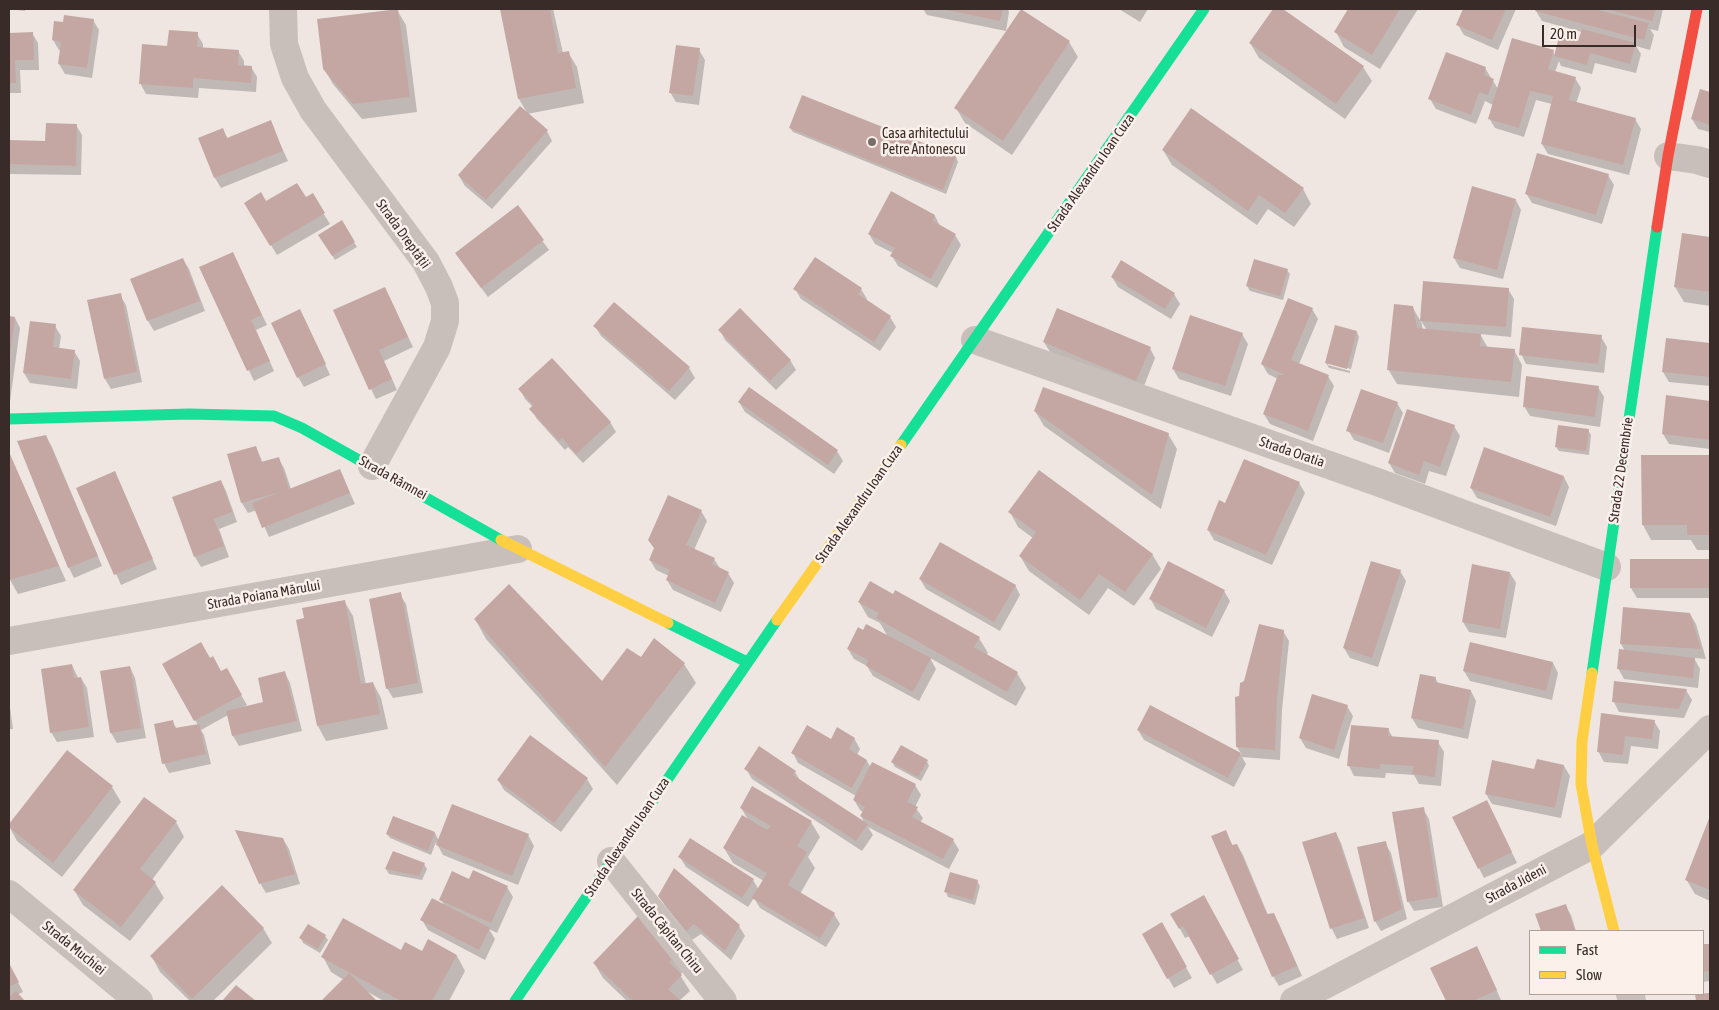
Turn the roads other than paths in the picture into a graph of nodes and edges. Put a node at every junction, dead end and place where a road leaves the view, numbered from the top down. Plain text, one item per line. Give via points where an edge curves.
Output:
1 (283, 9) edge
2 (1204, 9) edge
3 (1697, 9) edge
4 (1668, 156) junction
5 (1710, 164) edge
6 (976, 340) junction
7 (9, 419) edge
8 (372, 466) junction
9 (518, 549) junction
10 (1607, 567) junction
11 (9, 641) edge
12 (747, 662) junction
13 (1710, 729) edge
14 (1592, 845) junction
15 (611, 861) junction
16 (9, 894) edge
17 (1614, 930) edge
18 (139, 1001) edge
19 (514, 1001) edge
20 (723, 1001) edge
21 (1294, 1001) edge

1 - 8 street, Strada Dreptății via 284,44 294,78 313,110 426,262 445,303 445,321 437,347
2 - 6 street, Strada Alexandru Ioan Cuza
3 - 4 street, Strada 22 Decembrie
4 - 5 street
4 - 10 street, Strada 22 Decembrie
6 - 10 street, Strada Oratia
6 - 12 street, Strada Alexandru Ioan Cuza
7 - 8 street, Strada Râmnei via 189,414 274,416
8 - 9 street, Strada Râmnei
9 - 11 street, Strada Poiana Mărului
9 - 12 street, Strada Râmnei
10 - 14 street, Strada 22 Decembrie via 1582,741 1581,784
12 - 15 street, Strada Alexandru Ioan Cuza
13 - 14 street, Strada Jideni
14 - 17 street, Strada 22 Decembrie
14 - 21 street, Strada Jideni
15 - 19 street, Strada Alexandru Ioan Cuza
15 - 20 street, Strada Căpitan Chiru
16 - 18 street, Strada Muchiei

